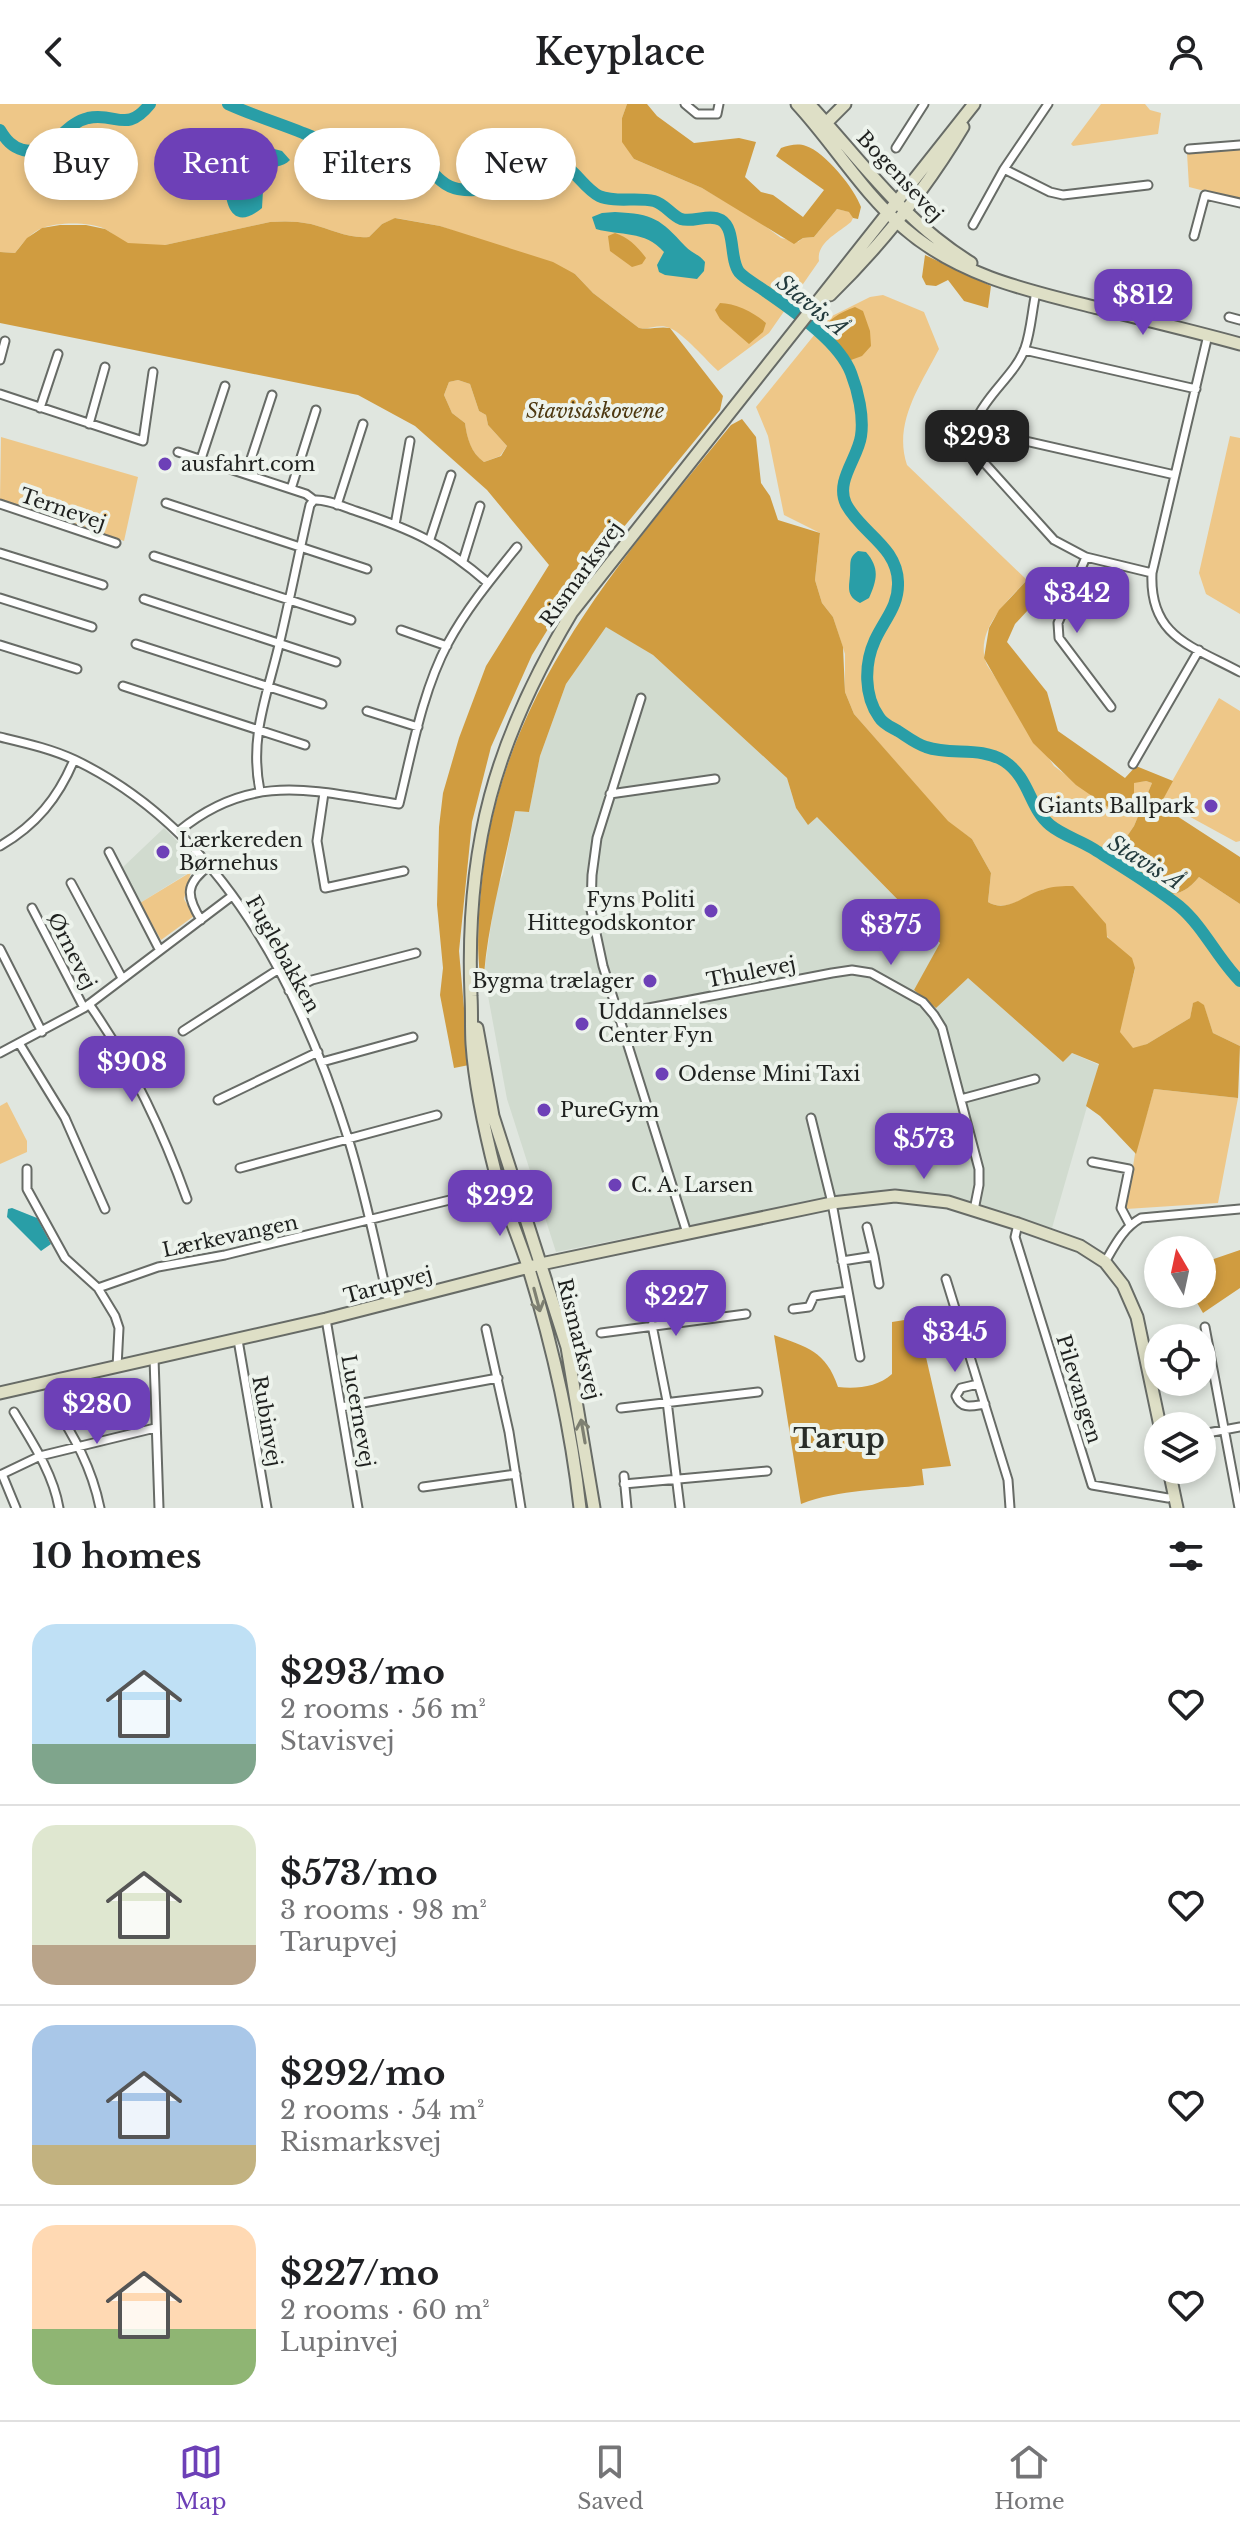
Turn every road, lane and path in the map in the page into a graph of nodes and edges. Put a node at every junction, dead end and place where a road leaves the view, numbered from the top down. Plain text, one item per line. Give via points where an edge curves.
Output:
1 (685, 104) edge
2 (719, 104) edge
3 (797, 104) edge
4 (809, 104) edge
5 (845, 104) edge
6 (923, 104) edge
7 (975, 104) edge
8 (1048, 104) edge
9 (960, 121) junction
10 (823, 126) junction
11 (1240, 145) edge
12 (896, 148) dead end
13 (1189, 149) dead end
14 (1004, 169) junction
15 (1148, 185) dead end
16 (886, 192) junction
17 (1240, 203) edge
18 (897, 213) junction
19 (973, 225) dead end
20 (1194, 236) dead end
21 (1015, 286) junction
22 (1036, 292) junction
23 (810, 315) junction
24 (1229, 317) dead end
25 (1240, 320) edge
26 (1208, 335) junction
27 (5, 341) dead end
28 (1240, 344) edge
29 (1024, 350) junction
30 (58, 354) dead end
31 (0, 360) edge
32 (105, 367) dead end
33 (153, 372) dead end
34 (225, 386) dead end
35 (1196, 389) junction
36 (0, 394) edge
37 (272, 395) dead end
38 (40, 408) junction
39 (316, 410) dead end
40 (89, 424) junction
41 (363, 424) dead end
42 (973, 429) junction
43 (410, 441) dead end
44 (178, 452) dead end
45 (201, 459) junction
46 (246, 474) junction
47 (451, 475) dead end
48 (1175, 475) junction
49 (291, 489) junction
50 (314, 500) junction
51 (166, 503) dead end
52 (0, 504) edge
53 (337, 505) junction
54 (480, 506) dead end
55 (395, 525) junction
56 (430, 539) junction
57 (116, 543) dead end
58 (300, 547) junction
59 (517, 547) dead end
60 (0, 553) edge
61 (154, 556) dead end
62 (1086, 557) junction
63 (463, 561) junction
64 (367, 569) dead end
65 (1152, 573) junction
66 (488, 583) junction
67 (103, 585) dead end
68 (0, 598) edge
69 (144, 599) dead end
70 (289, 600) junction
71 (351, 620) dead end
72 (92, 627) dead end
73 (401, 630) dead end
74 (280, 643) junction
75 (136, 644) dead end
76 (0, 645) edge
77 (447, 646) junction
78 (1199, 650) junction
79 (336, 662) dead end
80 (77, 669) dead end
81 (1240, 672) edge
82 (123, 686) dead end
83 (268, 687) junction
84 (641, 698) dead end
85 (322, 704) dead end
86 (1111, 707) dead end
87 (367, 711) dead end
88 (418, 727) junction
89 (257, 729) junction
90 (0, 737) edge
91 (305, 745) dead end
92 (74, 760) junction
93 (1133, 764) dead end
94 (715, 779) dead end
95 (260, 791) junction
96 (324, 793) junction
97 (610, 794) junction
98 (179, 831) junction
99 (1, 844) edge
100 (109, 852) dead end
101 (209, 866) junction
102 (404, 871) dead end
103 (71, 883) dead end
104 (232, 896) junction
105 (32, 908) dead end
106 (201, 920) junction
107 (0, 949) edge
108 (159, 949) junction
109 (416, 953) dead end
110 (279, 969) junction
111 (122, 978) junction
112 (289, 991) junction
113 (471, 996) junction
114 (86, 1006) junction
115 (617, 1014) junction
116 (183, 1031) dead end
117 (42, 1032) junction
118 (413, 1037) dead end
119 (19, 1043) junction
120 (0, 1052) edge
121 (318, 1052) junction
122 (322, 1062) junction
123 (1035, 1079) dead end
124 (961, 1099) junction
125 (218, 1100) dead end
126 (437, 1115) dead end
127 (811, 1118) dead end
128 (349, 1140) junction
129 (1092, 1162) dead end
130 (240, 1168) dead end
131 (27, 1169) dead end
132 (462, 1197) dead end
133 (187, 1199) dead end
134 (832, 1203) junction
135 (105, 1209) dead end
136 (1240, 1209) edge
137 (974, 1210) junction
138 (370, 1222) junction
139 (1018, 1224) junction
140 (1130, 1225) junction
141 (867, 1227) dead end
142 (687, 1233) junction
143 (874, 1256) junction
144 (842, 1261) junction
145 (1105, 1262) junction
146 (541, 1264) junction
147 (528, 1267) junction
148 (946, 1279) dead end
149 (879, 1284) dead end
150 (98, 1288) junction
151 (848, 1291) junction
152 (389, 1303) junction
153 (793, 1309) dead end
154 (746, 1314) dead end
155 (326, 1319) junction
156 (652, 1325) junction
157 (486, 1329) dead end
158 (601, 1333) dead end
159 (238, 1340) junction
160 (860, 1357) dead end
161 (154, 1358) junction
162 (117, 1367) junction
163 (498, 1378) junction
164 (978, 1384) junction
165 (1216, 1384) edge
166 (758, 1392) dead end
167 (0, 1393) edge
168 (667, 1401) junction
169 (52, 1402) dead end
170 (985, 1404) junction
171 (341, 1407) junction
172 (621, 1408) dead end
173 (14, 1412) dead end
174 (1157, 1412) edge
175 (1240, 1427) edge
176 (155, 1428) junction
177 (1225, 1430) junction
178 (1216, 1432) edge
179 (80, 1446) junction
180 (40, 1456) junction
181 (767, 1471) dead end
182 (1, 1474) edge
183 (516, 1474) junction
184 (677, 1479) junction
185 (423, 1487) dead end
186 (1175, 1502) edge
187 (580, 1504) edge
188 (16, 1508) edge
189 (59, 1508) edge
190 (100, 1508) edge
191 (159, 1508) edge
192 (267, 1508) edge
193 (358, 1508) edge
194 (521, 1508) edge
195 (594, 1508) edge
196 (627, 1508) edge
197 (680, 1508) edge
198 (1010, 1508) edge
199 (1239, 1508) edge

1 - 2 street via 697,114 717,114
3 - 10 main road, Bogensevej
4 - 10 main road, Bogensevej
5 - 10 main road
6 - 12 street
7 - 9 main road, Rismarksvej
7 - 18 main road, Rismarksvej via 935,173
8 - 14 street
9 - 16 main road via 899,190
9 - 18 main road, Rismarksvej
10 - 16 main road, Bogensevej
10 - 18 main road
10 - 18 main road, Bogensevej via 833,156
11 - 13 street
14 - 15 street via 1063,195
14 - 19 street
16 - 18 main road, Bogensevej
17 - 20 street via 1205,195
18 - 21 main road, Bogensevej
18 - 21 main road, Bogensevej via 943,256
18 - 23 main road, Rismarksvej via 823,293
18 - 23 main road via 861,270
21 - 22 main road, Bogensevej
22 - 26 main road, Bogensevej
22 - 29 street
23 - 113 main road, Rismarksvej via 579,603 528,691 496,773 480,835 471,907
24 - 25 street
26 - 28 main road, Bogensevej
26 - 35 street
27 - 31 street
29 - 35 street
29 - 42 street
30 - 38 street
32 - 40 street
33 - 40 street via 143,441
34 - 45 street
35 - 48 street
36 - 38 street
37 - 46 street
38 - 40 street
39 - 49 street
41 - 53 street
42 - 48 street
42 - 62 street via 979,457 1031,517 1054,540
43 - 55 street
44 - 45 street
45 - 46 street
46 - 49 street
47 - 56 street
48 - 65 street
49 - 50 street
50 - 53 street
50 - 58 street
51 - 58 street
52 - 57 street, Ternevej
53 - 55 street
54 - 63 street
55 - 56 street
56 - 63 street
58 - 64 street
58 - 70 street
59 - 66 street
60 - 67 street
61 - 70 street
62 - 65 street
62 - 86 street via 1057,628 1101,700
63 - 66 street
65 - 78 street via 1151,592 1161,621
66 - 77 street
68 - 72 street
69 - 74 street
70 - 71 street
70 - 74 street
73 - 77 street
74 - 79 street
74 - 83 street
75 - 83 street
76 - 80 street
77 - 88 street
78 - 81 street
78 - 93 street
82 - 89 street
83 - 85 street
83 - 89 street
84 - 97 street
87 - 88 street
88 - 96 street via 399,804
89 - 91 street
89 - 95 street
90 - 92 street, Fuglebakken
92 - 98 street, Fuglebakken
92 - 99 street via 48,807 30,827
94 - 97 street
95 - 96 street
95 - 98 street via 214,805
96 - 102 street via 317,841 325,888
97 - 115 street via 597,838 591,910
98 - 101 street, Fuglebakken
100 - 108 street
101 - 104 street, Fuglebakken
101 - 106 street via 190,889 190,902
103 - 111 street, Ørnevej
104 - 106 street, Ørnevej
104 - 110 street, Fuglebakken
105 - 114 street, Ørnevej
106 - 108 street, Ørnevej
107 - 117 street
108 - 111 street, Ørnevej
109 - 112 street
110 - 112 street, Fuglebakken
110 - 116 street
111 - 114 street, Ørnevej
112 - 121 street, Fuglebakken
113 - 146 main road, Rismarksvej via 493,1116
113 - 147 main road, Rismarksvej via 477,1086 497,1177
114 - 117 street, Ørnevej
114 - 133 street via 114,1039 151,1108
115 - 124 street, Thulevej via 834,972 871,973 923,1002 934,1015
115 - 142 street
117 - 119 street, Ørnevej
118 - 122 street
119 - 120 street, Ørnevej
119 - 135 street via 65,1118
121 - 122 street, Fuglebakken
121 - 125 street
122 - 128 street, Fuglebakken
123 - 124 street
124 - 137 street, Thulevej via 979,1169
126 - 128 street
127 - 134 street
128 - 130 street
128 - 138 street, Fuglebakken
129 - 140 street via 1129,1169 1121,1208
131 - 150 street via 27,1189 65,1258
132 - 138 street, Lærkevangen
134 - 137 main road, Tarupvej via 895,1196
134 - 142 main road, Tarupvej
134 - 144 street
136 - 140 street via 1151,1216
137 - 139 main road, Tarupvej
138 - 150 street, Lærkevangen via 158,1267
138 - 152 street, Fuglebakken
139 - 145 main road, Tarupvej via 1080,1246
139 - 186 street, Pilevangen via 1015,1237 1092,1485
140 - 145 street
141 - 143 street
142 - 146 main road, Tarupvej
143 - 144 street
143 - 149 street
144 - 151 street
145 - 174 main road, Tarupvej via 1137,1317
146 - 147 main road, Tarupvej
195 -> 146 main road, Rismarksvej via 567,1347
147 - 152 main road, Tarupvej
147 -> 187 main road, Rismarksvej via 562,1402
148 - 164 street
150 - 162 street via 119,1328
151 - 153 street via 814,1296 809,1307
151 - 160 street
152 - 155 main road, Tarupvej
154 - 156 street
155 - 159 main road, Tarupvej
155 - 171 street, Lucernevej
156 - 158 street
156 - 168 street
157 - 163 street
159 - 161 main road, Tarupvej
159 - 192 street, Rubinvej
161 - 162 main road, Tarupvej
161 - 176 street
162 - 167 main road, Tarupvej
163 - 171 street
163 - 183 street
164 - 170 street
164 - 170 street via 961,1388 956,1396 966,1407
165 - 177 street
166 - 168 street
168 - 172 street
168 - 184 street
169 - 179 street
170 - 198 street via 1008,1480
171 - 193 street, Lucernevej
173 - 180 street
175 - 177 street
176 - 179 street
176 - 191 street
177 - 178 street
177 - 199 street
179 - 180 street
179 - 190 street
180 - 182 street
180 - 189 street
181 - 184 street
182 - 188 street
183 - 185 street
183 - 194 street
184 - 196 street via 624,1480
184 - 197 street

